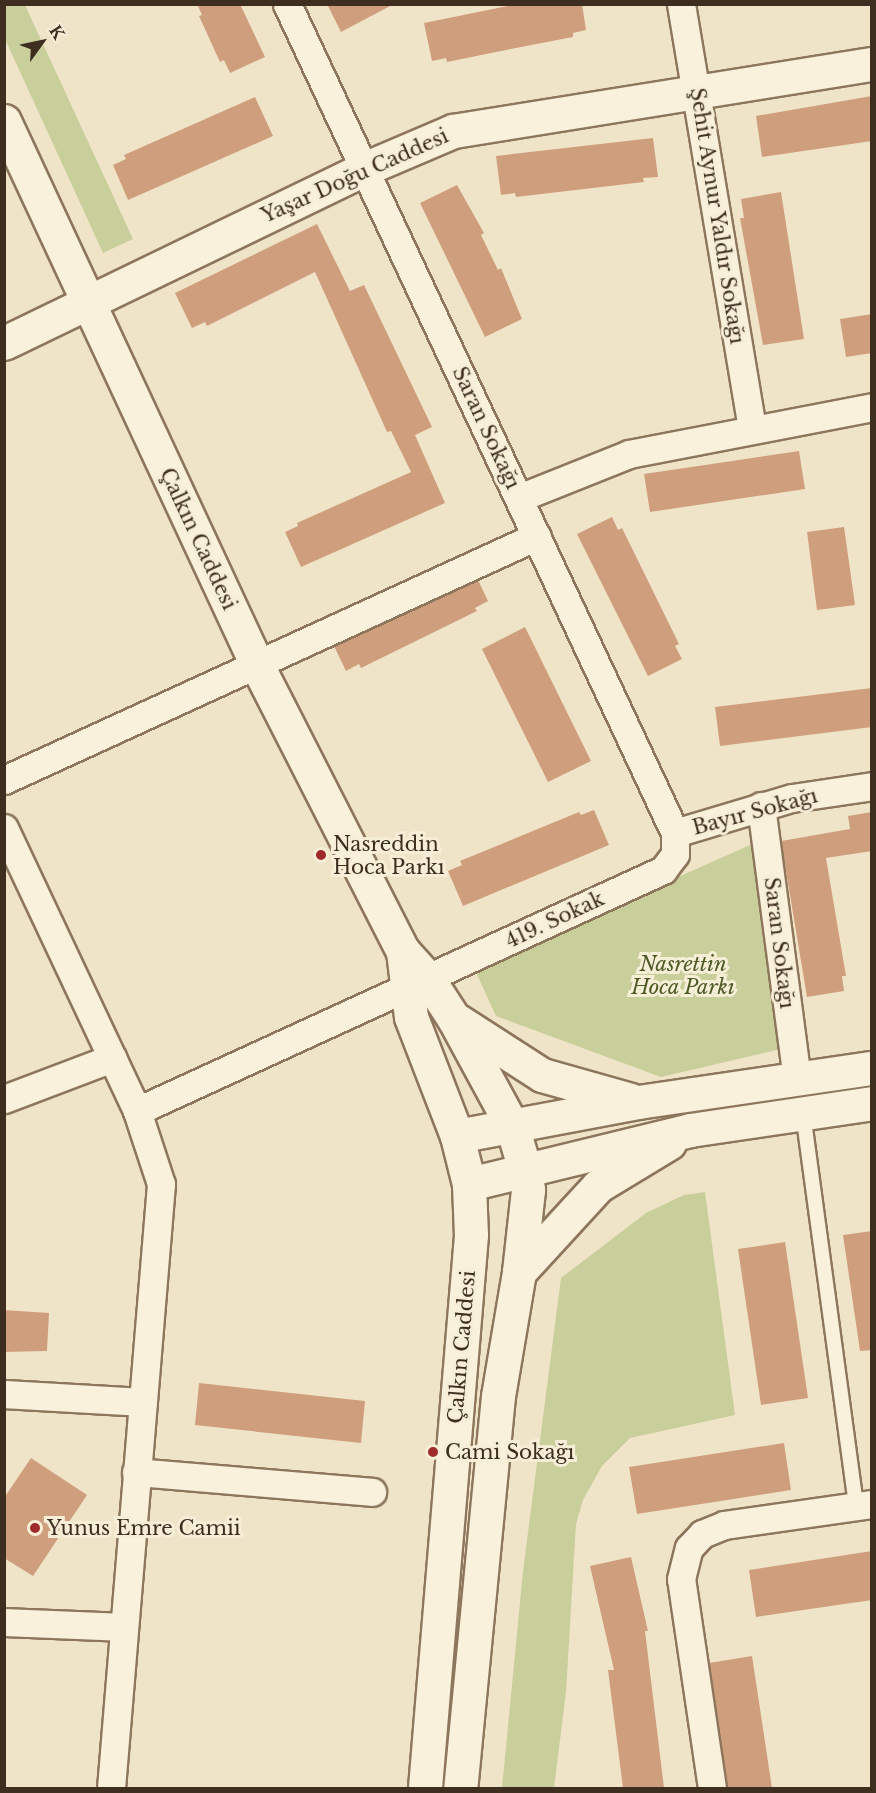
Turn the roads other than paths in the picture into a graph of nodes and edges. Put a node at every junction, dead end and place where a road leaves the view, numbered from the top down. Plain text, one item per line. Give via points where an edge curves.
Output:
1 (287, 4) edge
2 (681, 4) edge
3 (872, 64) edge
4 (696, 90) junction
5 (4, 121) edge
6 (364, 169) junction
7 (89, 302) junction
8 (4, 343) edge
9 (872, 407) edge
10 (752, 427) junction
11 (519, 498) junction
12 (537, 536) junction
13 (257, 665) junction
14 (4, 780) edge
15 (872, 786) edge
16 (761, 806) junction
17 (4, 828) edge
18 (675, 844) junction
19 (417, 984) junction
20 (454, 1018) junction
21 (112, 1058) junction
22 (872, 1068) edge
23 (796, 1079) junction
24 (4, 1099) edge
25 (638, 1102) junction
26 (872, 1102) edge
27 (137, 1111) junction
28 (803, 1113) junction
29 (512, 1126) junction
30 (690, 1131) junction
31 (457, 1136) junction
32 (525, 1170) junction
33 (469, 1184) junction
34 (519, 1272) junction
35 (4, 1394) edge
36 (143, 1402) junction
37 (136, 1472) junction
38 (372, 1492) dead end
39 (864, 1505) edge
40 (4, 1622) edge
41 (124, 1627) junction
42 (111, 1788) edge
43 (425, 1788) edge
44 (460, 1788) edge
45 (712, 1788) edge

1 - 6 street, Saran Sokağı
2 - 4 street, Şehit Aynur Yaldır Sokağı
3 - 4 main road, Yaşar Doğu Caddesi
4 - 6 main road, Yaşar Doğu Caddesi via 453,131
4 - 10 street, Şehit Aynur Yaldır Sokağı
5 - 7 main road, Çalkın Caddesi
6 - 7 main road, Yaşar Doğu Caddesi
6 - 11 street, Saran Sokağı
7 - 8 main road, Yaşar Doğu Caddesi
7 - 13 main road, Çalkın Caddesi
9 - 10 street
10 - 11 street via 629,454
11 - 12 street, Saran Sokağı
12 - 13 street
12 - 18 street, Saran Sokağı
13 - 14 street
13 - 19 main road, Çalkın Caddesi
15 - 16 street, Bayır Sokağı
16 - 18 street, Bayır Sokağı
16 - 23 street, Saran Sokağı
17 - 21 street
18 - 19 street, 419. Sokak via 663,870
19 - 20 main road, Çalkın Caddesi
19 - 27 street, 419. Sokak
19 - 31 main road, Çalkın Caddesi via 411,1017
20 - 25 main road, Çalkın Caddesi via 542,1075
20 - 29 main road, Çalkın Caddesi
21 - 24 street
21 - 27 street
22 - 23 main road
23 - 25 main road
25 - 29 main road
26 - 28 main road
27 - 36 street via 158,1169 162,1200
28 - 30 main road
28 - 39 lane
29 - 31 main road
29 - 32 main road, Çalkın Caddesi
30 - 32 main road
30 - 34 main road via 598,1186
31 - 33 main road, Çalkın Caddesi
32 - 33 main road
32 - 34 main road, Çalkın Caddesi via 528,1190
33 - 43 main road, Çalkın Caddesi via 470,1247
34 - 44 main road, Çalkın Caddesi via 498,1396
35 - 36 street
36 - 37 street
37 - 38 street
37 - 41 street
39 - 45 street via 724,1525 695,1540 684,1558 681,1579
40 - 41 street
41 - 42 street

